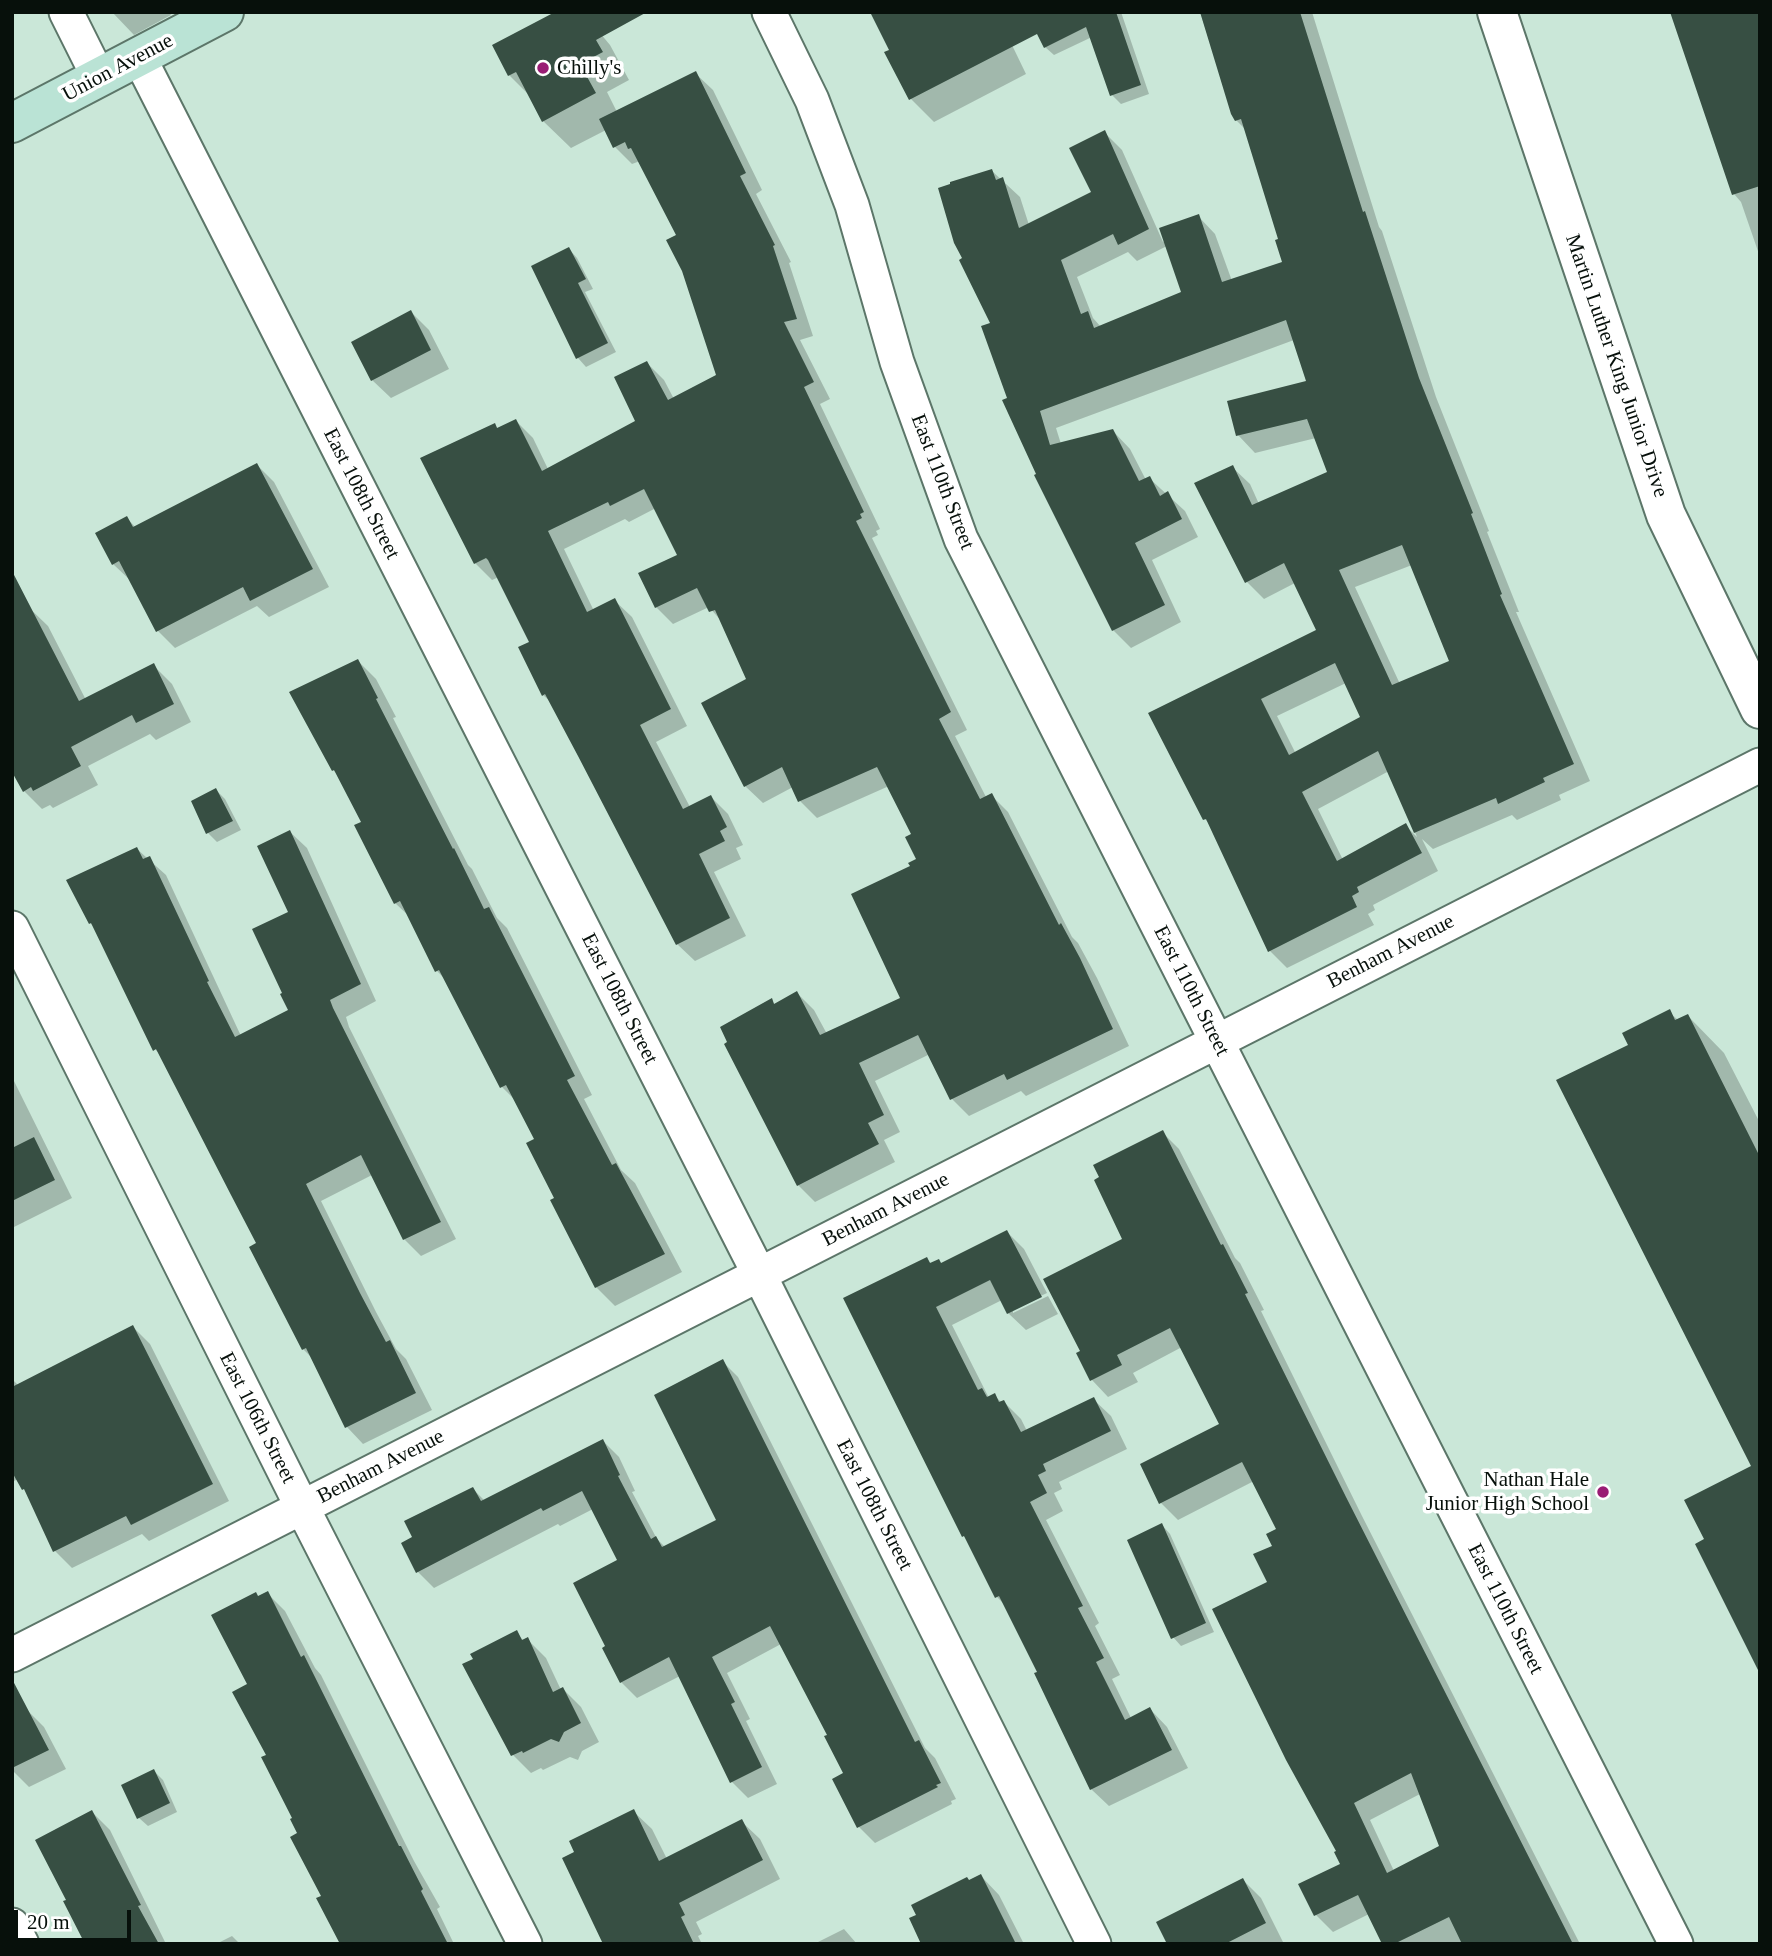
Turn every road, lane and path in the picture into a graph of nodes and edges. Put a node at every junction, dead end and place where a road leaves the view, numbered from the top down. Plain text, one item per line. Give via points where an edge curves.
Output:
1 (66, 12) edge
2 (224, 12) edge
3 (769, 12) edge
4 (1497, 12) edge
5 (139, 57) junction
6 (99, 78) junction
7 (12, 123) edge
8 (1760, 709) edge
9 (1760, 765) edge
10 (12, 928) edge
11 (1216, 1041) junction
12 (759, 1274) junction
13 (302, 1507) junction
14 (12, 1655) edge
15 (12, 1925) edge
16 (22, 1944) edge
17 (525, 1944) edge
18 (1094, 1944) edge
19 (1676, 1944) edge

1 - 6 street
2 - 5 main road, Union Avenue
3 - 11 street, East 110th Street via 812,100 852,205 897,362 961,539
4 - 8 street, Martin Luther King Junior Drive via 1666,515
5 - 6 main road, Union Avenue
5 - 12 street, East 108th Street
6 - 7 main road, Union Avenue
9 - 11 street, Benham Avenue
10 - 13 street, East 106th Street
11 - 12 street, Benham Avenue
11 - 19 street, East 110th Street
12 - 13 street, Benham Avenue
12 - 18 street, East 108th Street
13 - 14 street, Benham Avenue
13 - 17 street, East 106th Street
15 - 16 street

